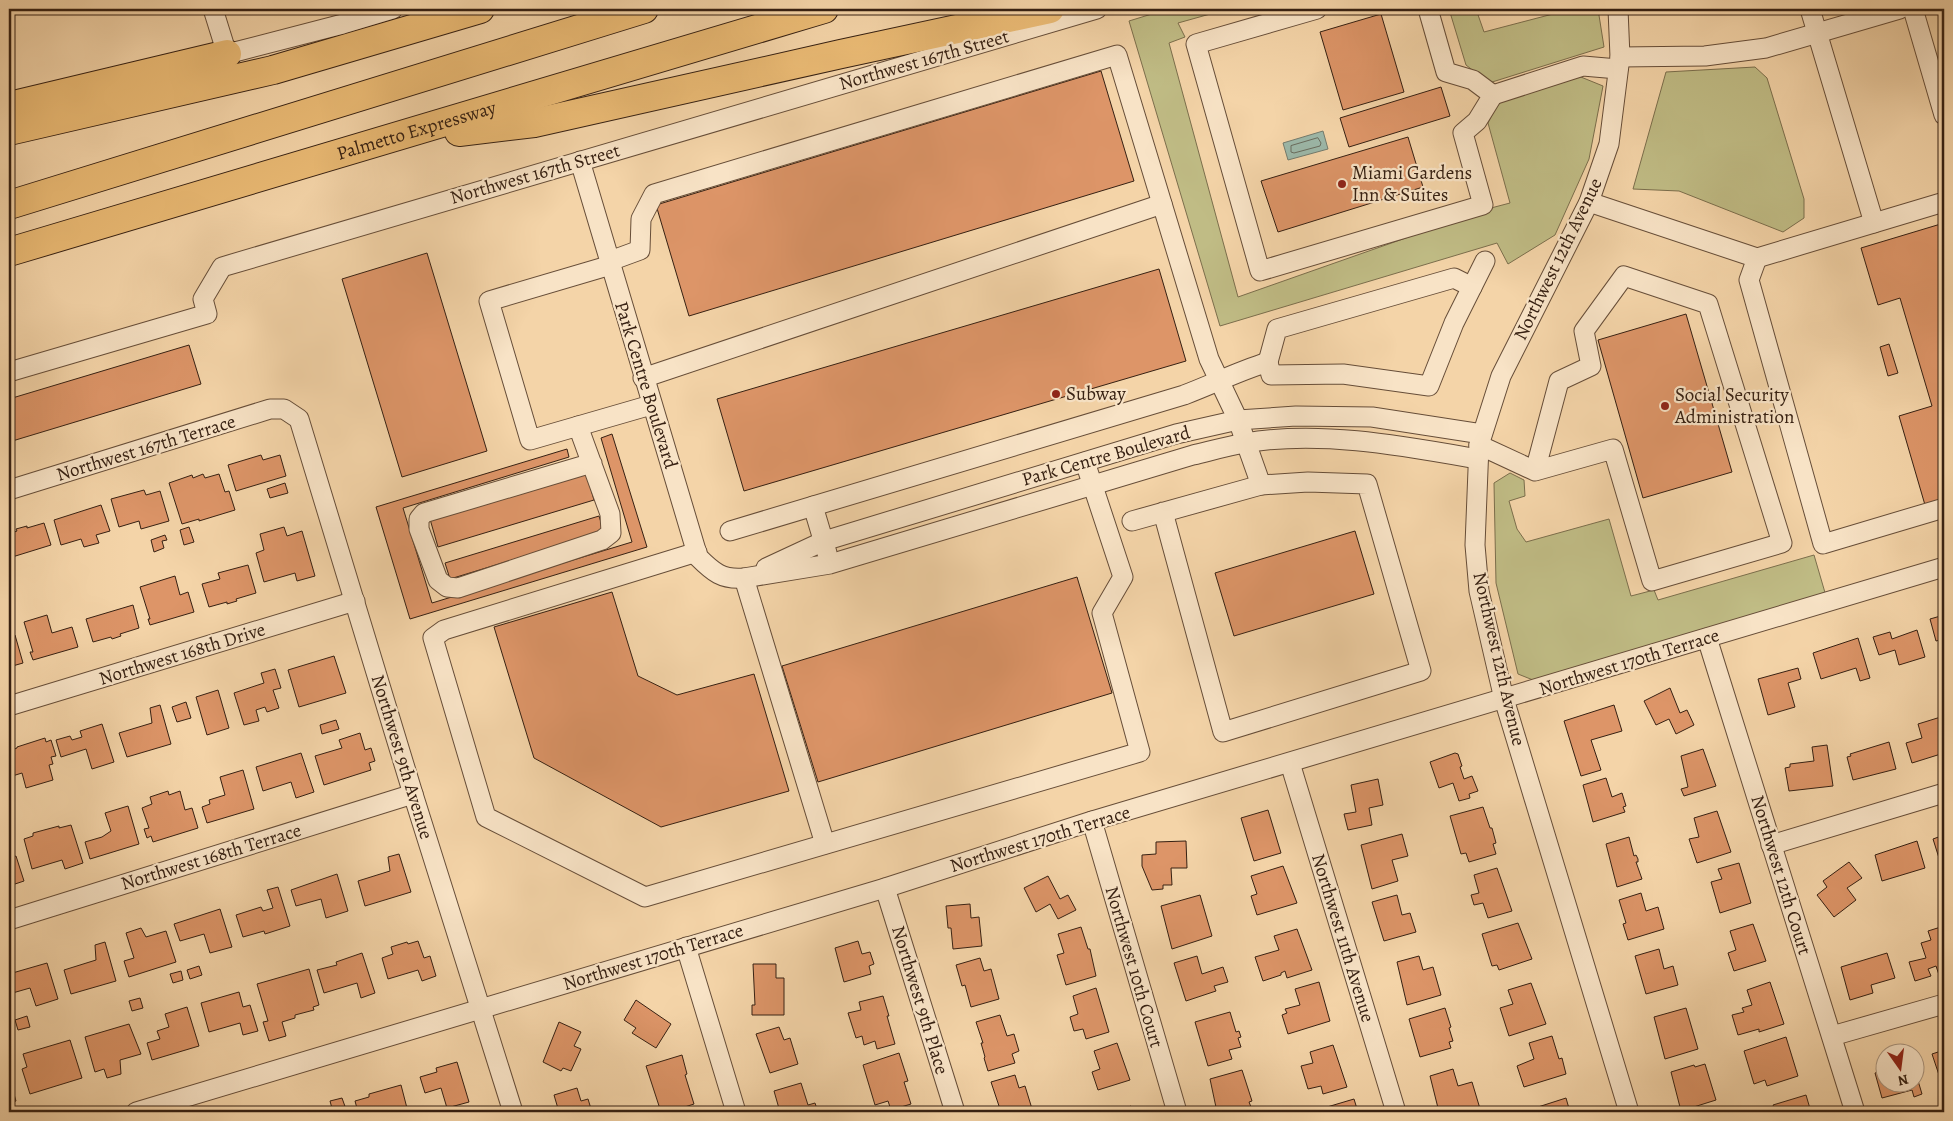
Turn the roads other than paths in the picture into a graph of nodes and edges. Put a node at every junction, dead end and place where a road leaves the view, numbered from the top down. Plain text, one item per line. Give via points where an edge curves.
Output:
1 (213, 9) edge
2 (393, 9) edge
3 (480, 9) edge
4 (644, 9) edge
5 (824, 9) edge
6 (1050, 9) edge
7 (1097, 9) edge
8 (1317, 9) edge
9 (1428, 9) edge
10 (1618, 9) edge
11 (1810, 9) edge
12 (1900, 9) edge
13 (1913, 9) edge
14 (341, 16) edge
15 (1818, 33) junction
16 (227, 54) junction
17 (1619, 63) junction
18 (1493, 95) junction
19 (9, 106) edge
20 (1944, 115) edge
21 (9, 131) edge
22 (385, 141) junction
23 (580, 161) junction
24 (1589, 202) junction
25 (1944, 202) edge
26 (1162, 204) junction
27 (9, 205) edge
28 (1874, 223) junction
29 (9, 252) edge
30 (1757, 258) junction
31 (1485, 261) dead end
32 (610, 263) junction
33 (1472, 287) junction
34 (1268, 362) junction
35 (9, 372) edge
36 (643, 378) junction
37 (1220, 382) junction
38 (652, 404) junction
39 (284, 409) joint
40 (1238, 420) junction
41 (578, 426) junction
42 (1246, 442) junction
43 (1480, 446) junction
44 (1085, 462) junction
45 (592, 463) junction
46 (1535, 471) junction
47 (1093, 485) junction
48 (1262, 485) junction
49 (9, 490) edge
50 (814, 506) junction
51 (1944, 508) edge
52 (1163, 512) junction
53 (1132, 521) dead end
54 (730, 531) dead end
55 (824, 541) junction
56 (696, 552) junction
57 (830, 564) junction
58 (1944, 567) edge
59 (744, 578) junction
60 (355, 601) junction
61 (1707, 638) junction
62 (1504, 699) junction
63 (9, 706) edge
64 (1290, 763) junction
65 (1944, 793) edge
66 (412, 794) junction
67 (1092, 821) junction
68 (825, 844) junction
69 (1771, 845) junction
70 (885, 888) junction
71 (9, 920) edge
72 (686, 947) junction
73 (1944, 1004) edge
74 (481, 1009) junction
75 (1832, 1036) junction
76 (136, 1112) edge
77 (513, 1112) edge
78 (736, 1112) edge
79 (955, 1112) edge
80 (1177, 1112) edge
81 (1396, 1112) edge
82 (1629, 1112) edge
83 (1855, 1112) edge

1 - 16 street
2 - 14 street
3 - 21 highway via 273,70
4 - 27 highway
5 - 22 highway, Palmetto Expressway
6 - 22 highway via 534,123
7 - 23 street, Northwest 167th Street
8 - 18 street via 1196,44 1260,271 1483,205 1462,132 1477,121
9 - 18 street via 1446,72 1473,80
10 - 17 street, Northwest 12th Avenue
11 - 15 street
12 - 15 street
13 - 20 street
14 - 16 street
15 - 17 street via 1758,49
15 - 28 street
16 - 19 highway
17 - 18 street via 1583,66
17 - 24 street, Northwest 12th Avenue via 1609,144
22 - 29 highway, Palmetto Expressway
23 - 32 street, Park Centre Boulevard
23 - 35 street, Northwest 167th Street via 222,267 203,299 207,314
24 - 30 street
24 - 43 street, Northwest 12th Avenue via 1501,376
25 - 28 street
26 - 32 street via 1117,55 654,194 641,220 640,250
26 - 36 street
26 - 37 street via 1209,360
28 - 30 street
30 - 51 street via 1749,280 1823,544
31 - 33 street
32 - 36 street, Park Centre Boulevard
32 - 41 street via 489,300 530,440
33 - 34 street via 1454,278 1277,329
33 - 34 street via 1454,323 1430,386 1343,374 1271,375
34 - 37 street via 1244,369
36 - 38 street, Park Centre Boulevard
37 - 40 street
37 - 50 street
38 - 41 street
38 - 56 street, Park Centre Boulevard
39 - 49 street, Northwest 167th Terrace via 270,409
39 - 60 street, Northwest 9th Avenue via 299,419
40 - 42 street
40 - 43 street, Park Centre Boulevard via 1296,416 1372,417
40 - 44 street, Park Centre Boulevard via 1176,434
41 - 45 street
42 - 43 street, Park Centre Boulevard via 1342,440 1403,446
42 - 47 street, Park Centre Boulevard
42 - 48 street
43 - 46 street
43 - 62 street, Northwest 12th Avenue via 1475,545 1479,591
44 - 47 street
44 - 55 street, Park Centre Boulevard
45 - 45 street via 610,514 611,533 602,540 458,588 447,587 438,580 419,529 419,519 424,513
46 - 46 street via 1613,449 1652,581 1782,543 1708,304 1624,276 1584,331 1591,366 1559,381
47 - 57 street, Park Centre Boulevard
47 - 68 street via 1123,577 1102,613 1140,752
48 - 52 street
48 - 52 street via 1308,482 1368,484 1422,671 1223,732
50 - 54 street
50 - 55 street
52 - 53 street
55 - 57 street
55 - 59 street, Park Centre Boulevard
56 - 59 street, Park Centre Boulevard via 714,573 734,579
56 - 68 street via 444,630 433,638 486,817 645,897
57 - 59 street, Park Centre Boulevard
58 - 61 street, Northwest 170th Terrace
59 - 68 street
60 - 63 street, Northwest 168th Drive
60 - 66 street, Northwest 9th Avenue
61 - 62 street, Northwest 170th Terrace
61 - 69 street, Northwest 12th Court
62 - 64 street, Northwest 170th Terrace
62 - 82 street, Northwest 12th Avenue
64 - 67 street, Northwest 170th Terrace
64 - 81 street, Northwest 11th Avenue
65 - 69 street
66 - 71 street, Northwest 168th Terrace
66 - 74 street, Northwest 9th Avenue
67 - 70 street, Northwest 170th Terrace
67 - 80 street, Northwest 10th Court
69 - 75 street, Northwest 12th Court
70 - 72 street, Northwest 170th Terrace
70 - 79 street, Northwest 9th Place
72 - 74 street, Northwest 170th Terrace
72 - 78 street
73 - 75 street
74 - 76 street, Northwest 170th Terrace
74 - 77 street, Northwest 9th Avenue
75 - 83 street, Northwest 12th Court

